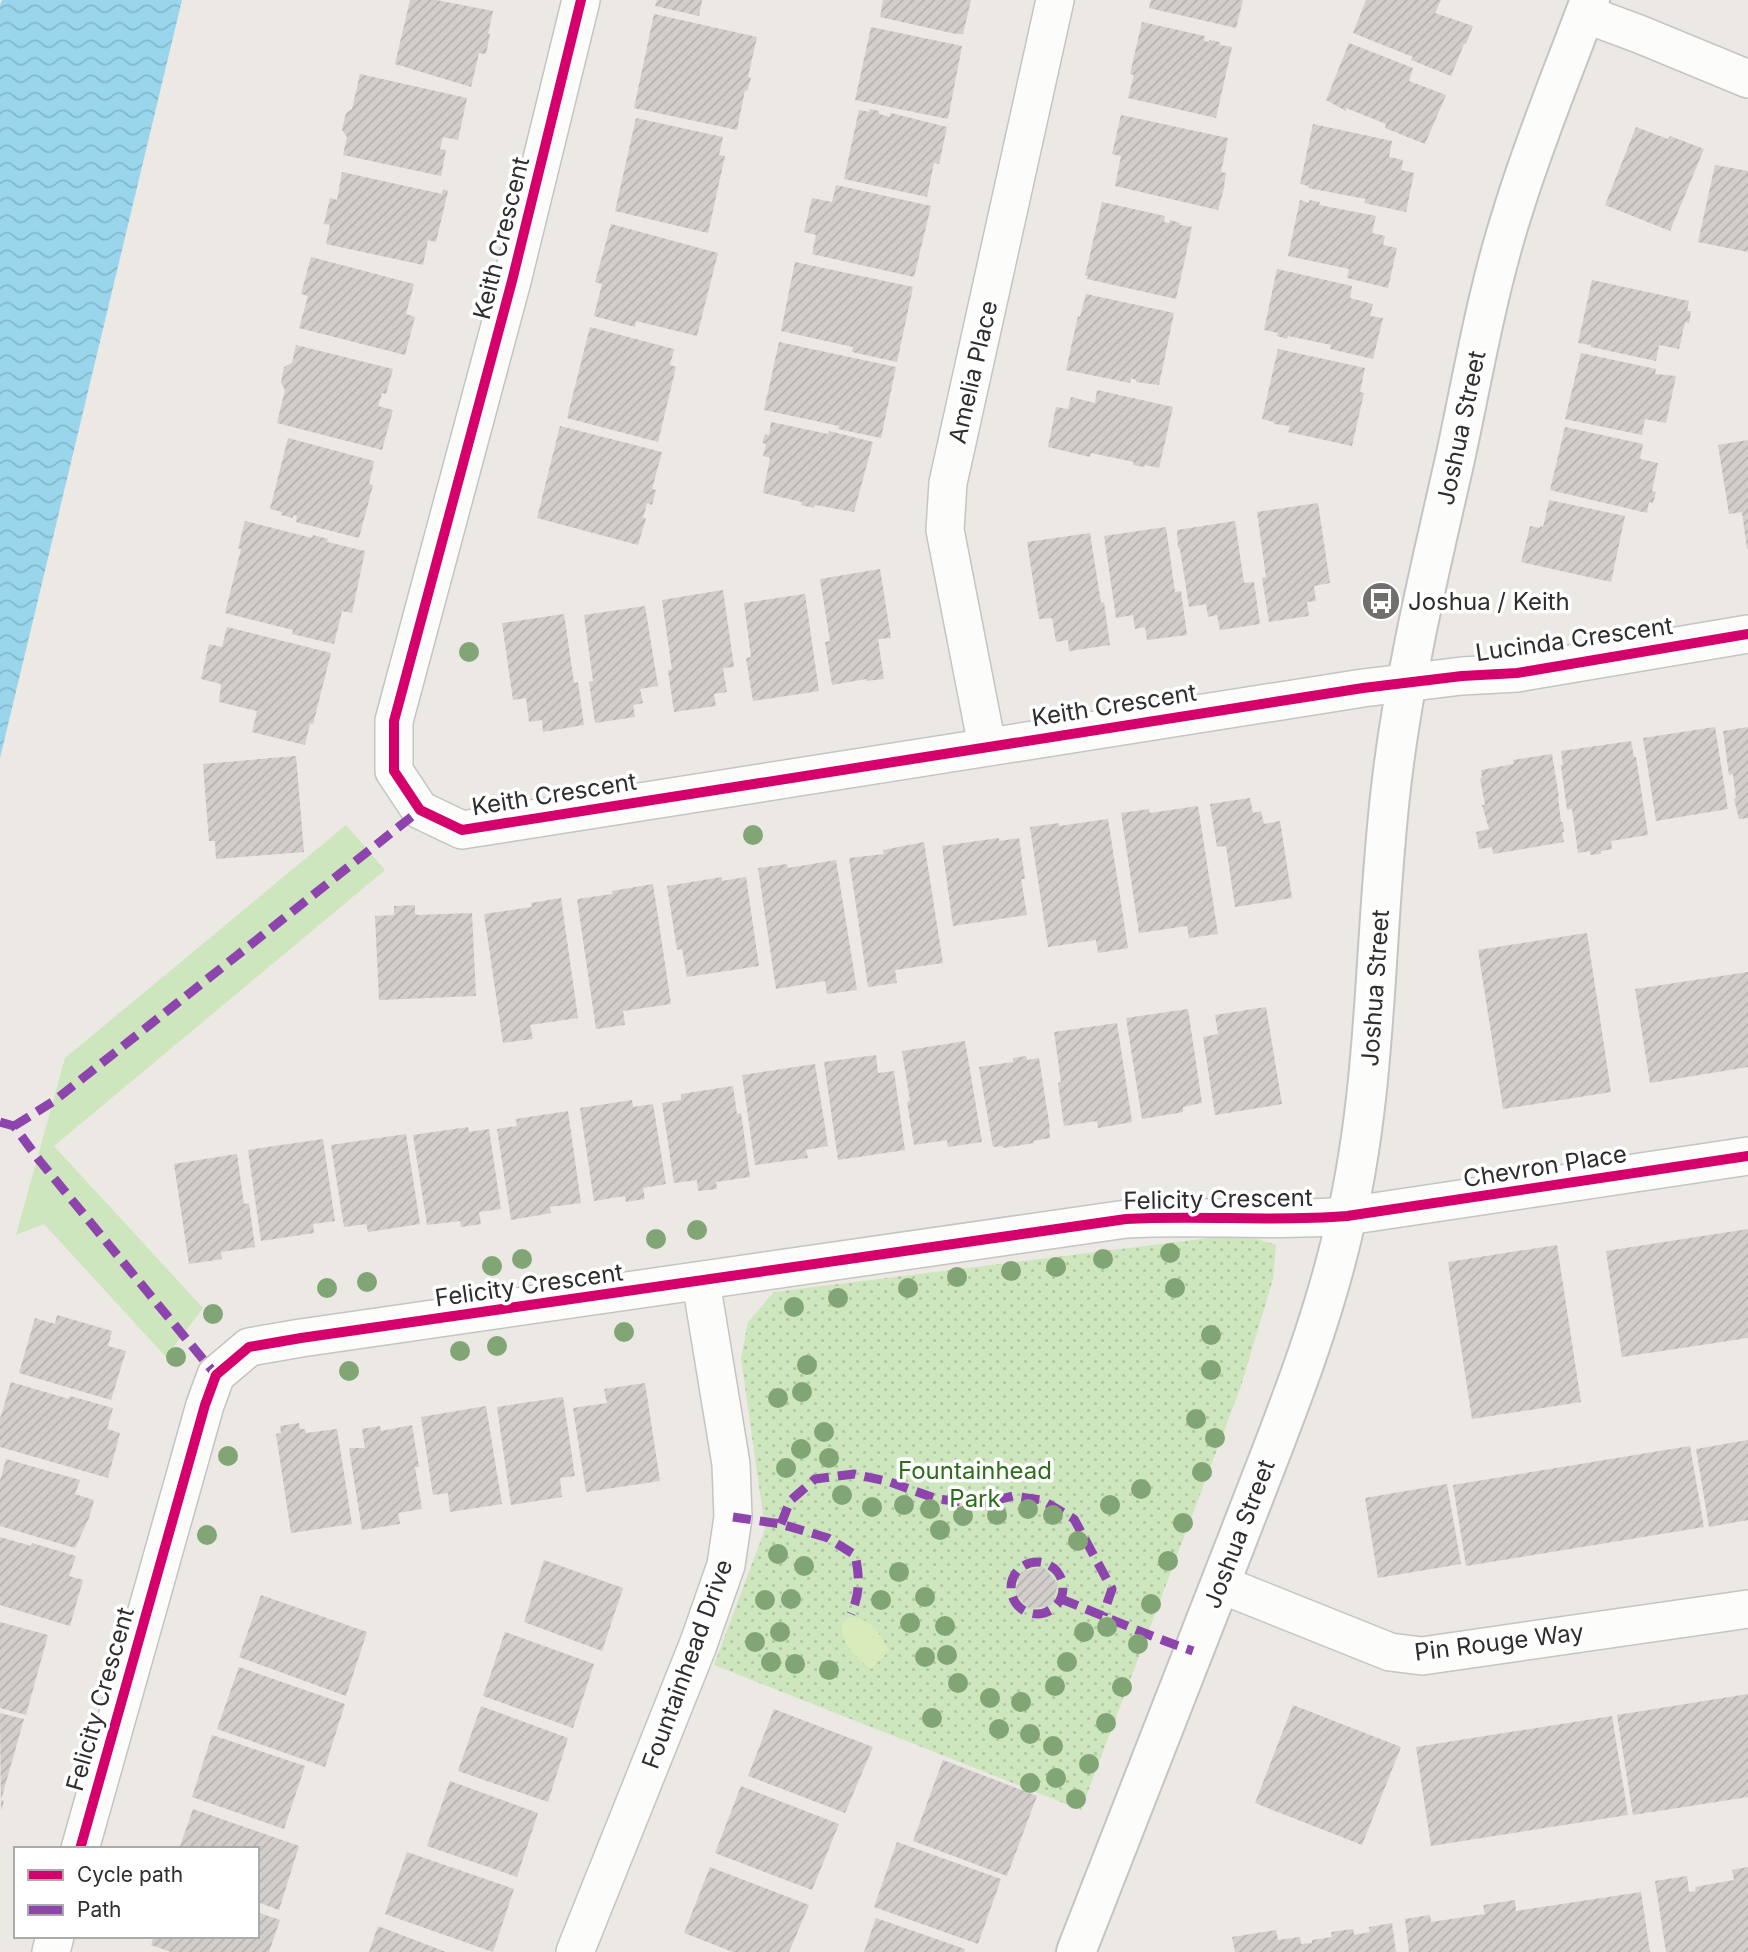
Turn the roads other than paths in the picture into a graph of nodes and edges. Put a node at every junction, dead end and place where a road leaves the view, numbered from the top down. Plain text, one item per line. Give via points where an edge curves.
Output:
1 (581, 0) edge
2 (1055, 0) edge
3 (1587, 7) edge
4 (1748, 79) edge
5 (1748, 634) edge
6 (1406, 683) junction
7 (987, 746) junction
8 (1748, 1156) edge
9 (1347, 1216) junction
10 (701, 1282) junction
11 (1220, 1584) junction
12 (1748, 1609) edge
13 (81, 1847) edge
14 (575, 1952) edge
15 (1076, 1952) edge

1 - 7 street, Keith Crescent via 512,281 394,721 394,771 420,810 463,830
2 - 7 street, Amelia Place via 948,483 945,530
3 - 4 street
3 - 6 street, Joshua Street via 1512,214
5 - 6 street, Lucinda Crescent via 1517,673
6 - 7 street, Keith Crescent
6 - 9 street, Joshua Street via 1382,875 1368,1081
8 - 9 street, Chevron Place
9 - 10 street, Felicity Crescent via 1126,1219
9 - 11 street, Joshua Street via 1317,1324
10 - 13 street, Felicity Crescent via 249,1347 216,1375
10 - 14 street, Fountainhead Drive via 731,1464 733,1517 726,1565
11 - 12 street, Pin Rouge Way via 1390,1652 1422,1656
11 - 15 street, Joshua Street

